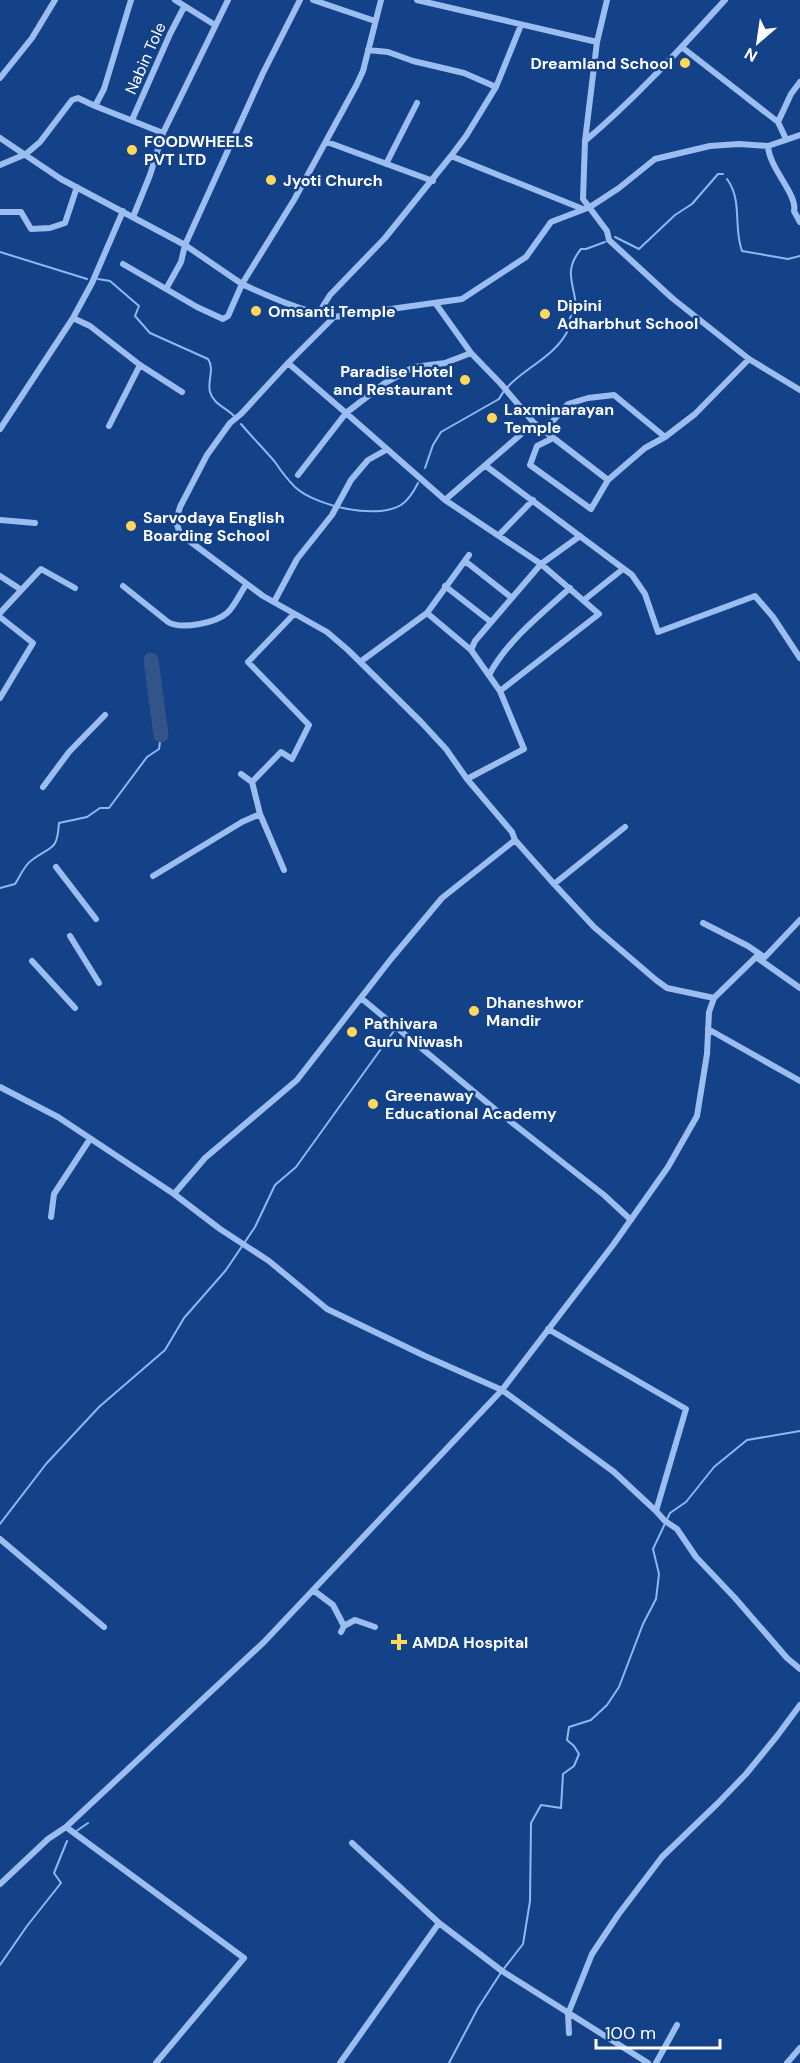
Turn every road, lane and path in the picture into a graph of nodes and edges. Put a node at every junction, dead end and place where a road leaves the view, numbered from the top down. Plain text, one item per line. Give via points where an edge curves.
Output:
1 (55, 0) edge
2 (131, 0) edge
3 (175, 0) edge
4 (228, 0) edge
5 (300, 0) edge
6 (313, 0) edge
7 (381, 0) edge
8 (417, 0) edge
9 (607, 0) edge
10 (725, 0) edge
11 (184, 7) junction
12 (375, 21) junction
13 (215, 25) junction
14 (521, 25) junction
15 (597, 42) junction
16 (683, 48) junction
17 (368, 50) junction
18 (0, 78) edge
19 (800, 82) edge
20 (496, 87) junction
21 (417, 103) dead end
22 (95, 106) junction
23 (132, 120) junction
24 (778, 122) junction
25 (163, 133) junction
26 (800, 135) edge
27 (0, 138) edge
28 (786, 139) junction
29 (585, 141) junction
30 (327, 142) junction
31 (768, 146) junction
32 (26, 154) junction
33 (451, 156) junction
34 (386, 164) junction
35 (0, 165) edge
36 (433, 181) junction
37 (77, 187) junction
38 (586, 208) junction
39 (123, 211) junction
40 (0, 212) edge
41 (133, 217) junction
42 (800, 222) edge
43 (185, 245) junction
44 (123, 264) dead end
45 (242, 284) junction
46 (166, 289) junction
47 (436, 303) junction
48 (318, 314) junction
49 (334, 317) junction
50 (73, 318) junction
51 (471, 353) junction
52 (749, 359) junction
53 (288, 363) junction
54 (140, 365) junction
55 (800, 390) edge
56 (182, 392) dead end
57 (346, 413) junction
58 (534, 423) junction
59 (109, 426) dead end
60 (0, 429) edge
61 (544, 430) junction
62 (665, 437) junction
63 (553, 438) junction
64 (386, 450) junction
65 (486, 466) junction
66 (298, 475) dead end
67 (608, 480) junction
68 (445, 500) junction
69 (533, 500) junction
70 (0, 520) edge
71 (35, 523) dead end
72 (499, 535) junction
73 (580, 536) junction
74 (541, 564) junction
75 (624, 569) junction
76 (0, 576) edge
77 (246, 585) junction
78 (123, 586) dead end
79 (445, 586) junction
80 (75, 588) dead end
81 (570, 588) junction
82 (20, 589) junction
83 (512, 598) junction
84 (584, 600) junction
85 (274, 602) junction
86 (427, 612) junction
87 (294, 614) junction
88 (0, 615) edge
89 (491, 622) junction
90 (471, 650) junction
91 (800, 658) edge
92 (360, 662) junction
93 (489, 675) junction
94 (500, 691) junction
95 (0, 698) edge
96 (105, 715) dead end
97 (241, 774) dead end
98 (467, 779) junction
99 (252, 782) junction
100 (43, 787) dead end
101 (260, 814) junction
102 (625, 827) dead end
103 (515, 840) junction
104 (56, 867) dead end
105 (284, 870) dead end
106 (153, 876) dead end
107 (554, 884) junction
108 (96, 919) dead end
109 (800, 920) edge
110 (703, 923) dead end
111 (70, 936) dead end
112 (756, 957) junction
113 (765, 957) junction
114 (32, 961) dead end
115 (99, 983) dead end
116 (800, 988) edge
117 (360, 998) junction
118 (714, 999) junction
119 (75, 1008) dead end
120 (708, 1029) junction
121 (800, 1081) edge
122 (0, 1087) edge
123 (90, 1140) junction
124 (174, 1194) junction
125 (51, 1217) dead end
126 (631, 1220) junction
127 (548, 1329) junction
128 (502, 1390) junction
129 (656, 1511) junction
130 (0, 1539) edge
131 (313, 1590) junction
132 (104, 1627) dead end
133 (375, 1627) dead end
134 (800, 1669) edge
135 (800, 1705) edge
136 (66, 1827) junction
137 (352, 1843) dead end
138 (0, 1884) edge
139 (439, 1923) junction
140 (568, 2014) junction
141 (677, 2025) dead end
142 (569, 2033) dead end
143 (800, 2048) edge
144 (156, 2063) edge
145 (340, 2063) edge
146 (648, 2063) edge
147 (656, 2063) edge
148 (787, 2063) edge

1 - 18 street via 32,38
2 - 22 street, Nabin Tole via 104,89
3 - 11 street, Nabin Tole
4 - 13 street
5 - 43 street
6 - 12 street
7 - 12 street
8 - 14 street
9 - 15 street
10 - 16 street
11 - 13 street, Nabin Tole
11 - 23 street, Nabin Tole
12 - 17 street
13 - 25 street
14 - 15 street
14 - 20 street
15 - 29 street
16 - 24 street
16 - 29 street
17 - 20 street via 464,73
17 - 30 street via 356,86
19 - 24 street
20 - 33 street
21 - 34 street
22 - 23 street, Nabin Tole
22 - 32 street via 78,98 72,100
23 - 25 street, Nabin Tole
24 - 28 street
25 - 41 street
26 - 28 street
27 - 32 street
28 - 31 street
29 - 38 street
30 - 34 street
30 - 45 street
31 - 38 street via 710,146 656,159
31 - 42 street via 768,157 795,205
32 - 35 street
32 - 37 street
33 - 36 street
33 - 38 street
34 - 36 street
36 - 48 street via 330,295
37 - 39 street
37 - 40 street via 64,223 51,228 31,228 21,212
38 - 47 street via 551,222 526,257 462,299
38 - 52 street via 617,249
39 - 41 street
39 - 50 street
41 - 43 street
43 - 45 street
43 - 46 street via 182,262
44 - 46 street
45 - 46 street via 223,319
45 - 48 street
47 - 49 street
47 - 51 street
48 - 49 street
49 - 53 street
50 - 54 street via 90,326
50 - 60 street
51 - 57 street via 445,363 414,367
51 - 58 street
52 - 55 street
52 - 62 street via 695,414
53 - 57 street
53 - 77 street via 230,423 207,455 185,494 176,521 180,534
54 - 56 street
54 - 59 street
57 - 64 street
57 - 66 street
58 - 61 street
58 - 65 street
61 - 62 street via 568,404 615,395
61 - 63 street
62 - 67 street via 645,448
63 - 67 street
63 - 67 street via 537,446 530,465 591,509
64 - 68 street
64 - 85 street via 369,460 351,480 340,504 297,559
65 - 68 street
65 - 69 street
68 - 72 street
69 - 72 street
69 - 73 street
70 - 71 street
72 - 74 street
73 - 74 street
73 - 75 street
74 - 81 street
74 - 83 street
75 - 84 street
75 - 91 street via 645,594 658,632 755,596
76 - 82 street
77 - 78 street via 227,614 185,626 174,626
77 - 85 street
79 - 83 street via 467,558
79 - 86 street
79 - 89 street
80 - 82 street via 41,569
81 - 84 street
81 - 93 street via 509,647
82 - 88 street
83 - 89 street
84 - 94 street via 599,614
85 - 87 street
86 - 90 street
86 - 92 street
87 - 92 street via 327,632
87 - 99 street via 248,662 309,725 292,759 281,752
88 - 95 street via 33,643
89 - 90 street
90 - 93 street
92 - 98 street via 446,749
93 - 94 street
94 - 98 street via 524,749
96 - 100 street via 69,752
97 - 99 street
98 - 103 street
99 - 101 street
101 - 105 street
101 - 106 street
102 - 107 street
103 - 107 street
103 - 117 street via 442,898
104 - 108 street
107 - 118 street via 594,927 666,988
109 - 113 street
110 - 113 street
111 - 115 street
112 - 113 street
112 - 116 street
112 - 118 street
114 - 119 street
117 - 124 street via 297,1080 205,1158
117 - 126 street
118 - 120 street
120 - 121 street
120 - 126 street via 697,1116
122 - 123 street via 58,1117
123 - 124 street
123 - 125 street via 54,1194
124 - 128 street via 269,1261 327,1309
126 - 127 street
127 - 128 street
127 - 129 street via 686,1409
128 - 129 street via 614,1472
128 - 131 street
129 - 134 street via 677,1529 696,1557
130 - 132 street
131 - 133 street via 333,1605 342,1629 355,1620
131 - 136 street via 264,1642
135 - 140 street via 746,1774 662,1857 637,1890 592,1954
136 - 138 street
136 - 144 street via 244,1958
137 - 139 street
139 - 140 street
139 - 145 street
140 - 142 street
140 - 146 street
141 - 147 street
143 - 148 street

